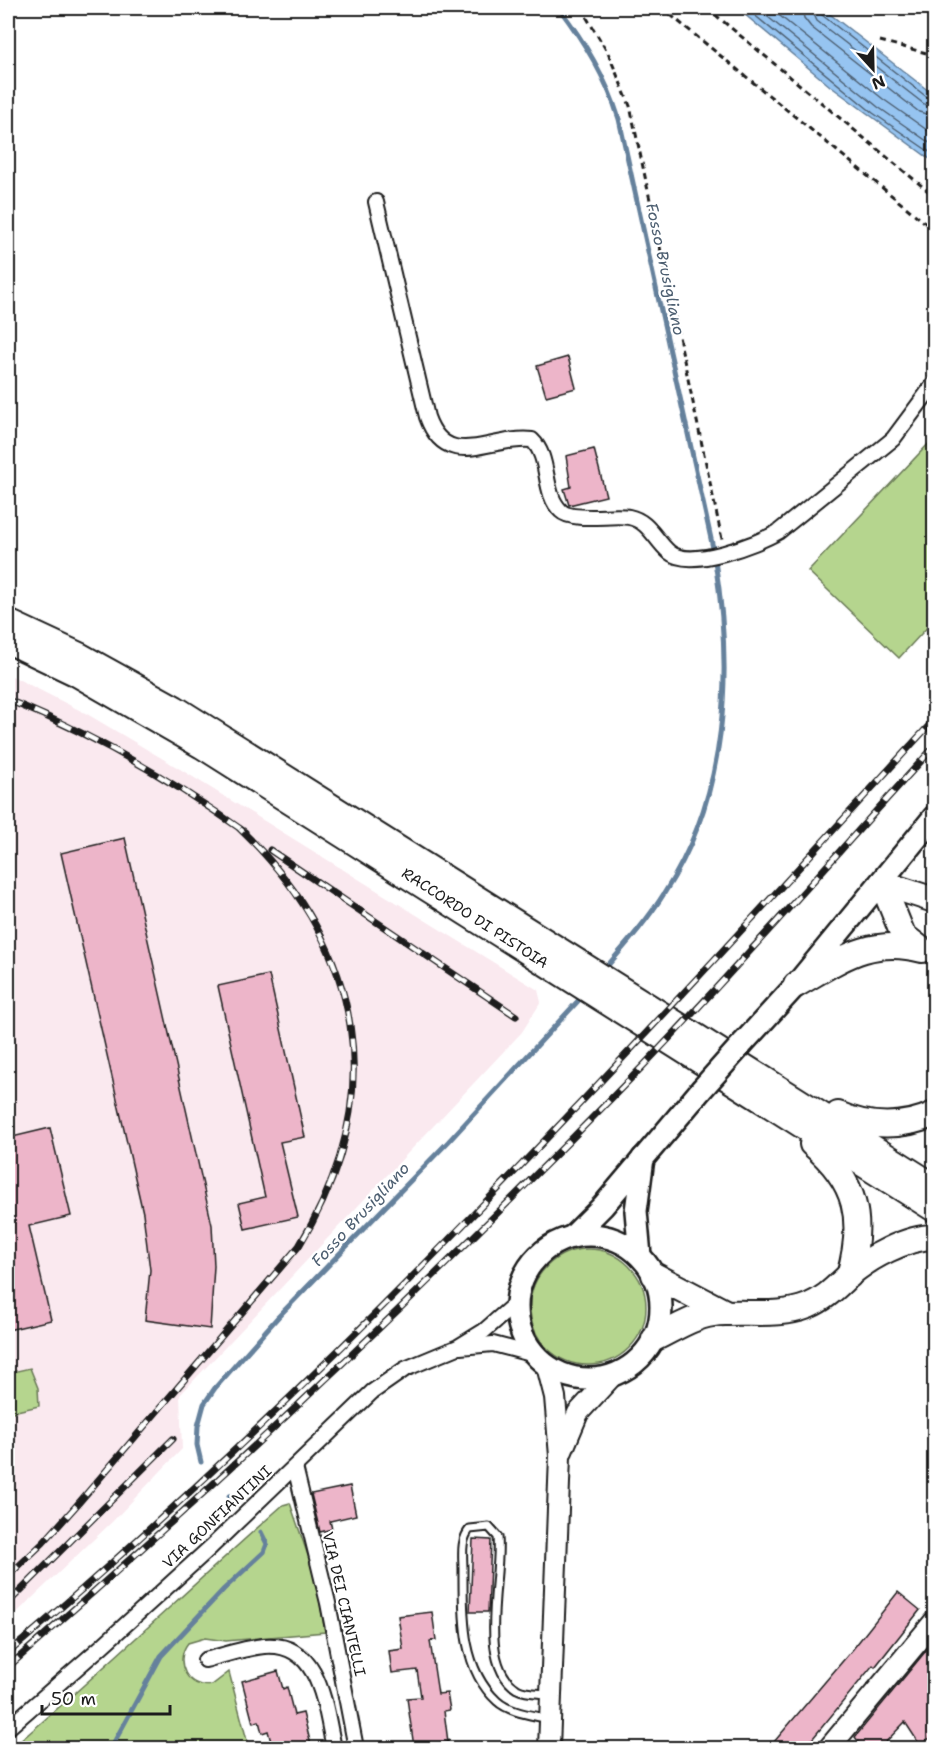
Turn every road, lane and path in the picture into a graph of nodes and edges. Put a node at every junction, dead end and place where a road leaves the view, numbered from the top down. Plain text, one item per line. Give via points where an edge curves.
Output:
1 (581, 8) edge
2 (662, 8) edge
3 (707, 8) edge
4 (922, 8) edge
5 (934, 16) edge
6 (880, 40) dead end
7 (934, 55) edge
8 (934, 196) edge
9 (376, 202) dead end
10 (934, 230) edge
11 (934, 384) edge
12 (724, 552) junction
13 (8, 622) edge
14 (8, 641) edge
15 (934, 817) edge
16 (882, 884) junction
17 (934, 900) edge
18 (928, 954) edge
19 (796, 985) junction
20 (775, 1097) junction
21 (934, 1114) edge
22 (644, 1157) junction
23 (934, 1186) edge
24 (934, 1209) edge
25 (572, 1237) junction
26 (934, 1237) edge
27 (640, 1256) junction
28 (654, 1275) junction
29 (849, 1276) junction
30 (517, 1302) junction
31 (727, 1313) junction
32 (654, 1339) junction
33 (458, 1347) junction
34 (541, 1360) junction
35 (612, 1376) junction
36 (560, 1456) junction
37 (295, 1467) junction
38 (934, 1622) edge
39 (205, 1660) dead end
40 (551, 1695) junction
41 (550, 1720) junction
42 (8, 1728) edge
43 (334, 1749) edge
44 (357, 1749) edge
45 (549, 1749) edge
46 (829, 1749) edge

1 - 12 path via 608,52 630,106
2 - 10 path
3 - 8 path
4 - 5 path
6 - 7 path
9 - 12 street via 427,417 441,440 462,448 532,440 540,451 553,498 566,514 639,520 669,552 682,558
11 - 12 street via 902,430 844,480 778,532
13 - 20 highway, RACCORDO DI PISTOIA via 81,656 175,708
14 - 20 highway, RACCORDO DI PISTOIA via 77,674 173,729
15 - 16 main road
16 - 17 highway
16 - 18 highway via 903,935
16 - 19 main road
18 - 19 highway via 892,945 865,949
19 - 22 main road, bridge
20 - 21 highway via 854,1121 893,1125
20 - 23 highway, RACCORDO DI PISTOIA
20 - 24 highway, RACCORDO DI PISTOIA
20 - 29 highway via 828,1158 849,1189 857,1226
22 - 25 main road
22 - 27 main road via 636,1211
25 - 27 main road via 611,1238
25 - 30 main road via 551,1246 534,1261 522,1280
26 - 29 highway via 900,1245
27 - 28 main road
28 - 31 highway
28 - 32 main road via 662,1304
29 - 31 highway via 830,1294 806,1307 780,1313
30 - 33 street, VIA GONFIANTINI
30 - 34 main road via 521,1330
31 - 32 highway via 697,1318
32 - 35 main road via 637,1361
33 - 34 street, VIA GONFIANTINI via 493,1344
33 - 37 street, VIA GONFIANTINI via 428,1358 386,1382
34 - 35 main road via 562,1374 579,1379
34 - 36 main road via 555,1397
35 - 36 main road via 578,1413
36 - 40 main road
37 - 42 street, VIA GONFIANTINI
37 - 44 street, VIA DEI CIANTELLI via 328,1603
38 - 46 main road
39 - 43 street via 265,1646 286,1649 304,1659 320,1687
40 - 41 main road
40 - 41 lane via 522,1691 502,1672 494,1636 498,1537 489,1527 470,1529 464,1546 463,1611 473,1665 502,1705
41 - 45 main road

